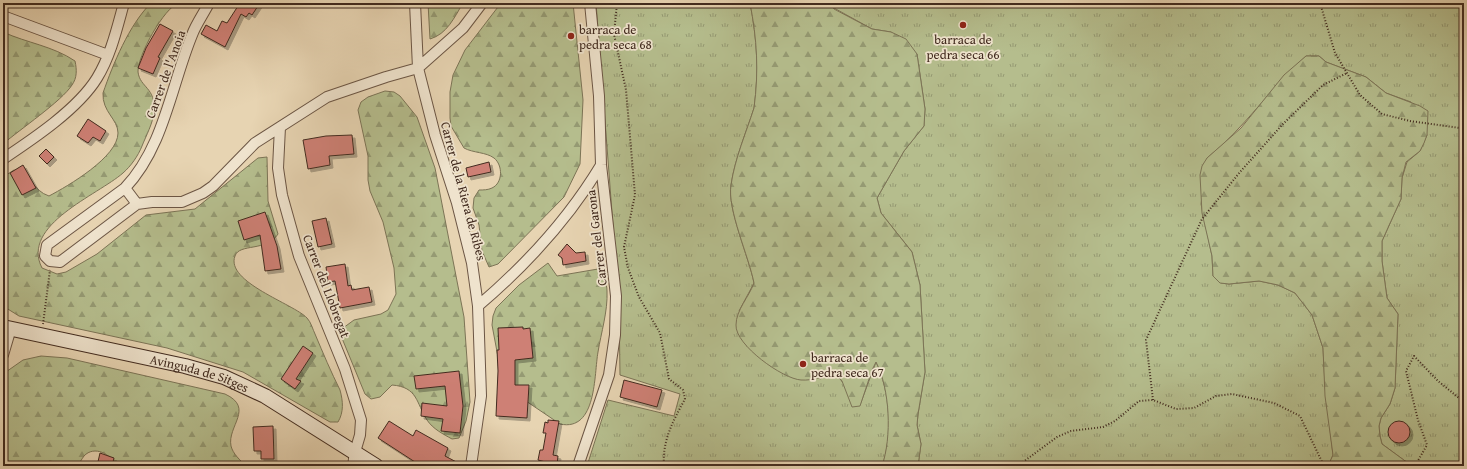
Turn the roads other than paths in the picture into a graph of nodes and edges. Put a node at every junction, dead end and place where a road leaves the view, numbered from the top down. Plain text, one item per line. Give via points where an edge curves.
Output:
1 (124, 3) edge
2 (209, 3) edge
3 (415, 3) edge
4 (482, 3) edge
5 (590, 3) edge
6 (3, 16) edge
7 (108, 55) junction
8 (418, 68) junction
9 (280, 126) junction
10 (3, 159) edge
11 (601, 165) junction
12 (125, 188) junction
13 (137, 204) junction
14 (478, 306) junction
15 (7, 328) edge
16 (3, 355) edge
17 (354, 459) edge
18 (376, 466) edge
19 (471, 466) edge
20 (578, 466) edge

1 - 7 street
2 - 12 street, Carrer de l'Anoia via 192,34 174,91 148,154
3 - 8 street, Carrer de la Riera de Ribes
4 - 8 street via 463,28
5 - 11 street, Carrer del Garona via 600,96
6 - 7 street
7 - 10 street via 97,78 78,100 57,120
8 - 9 street via 327,97
8 - 14 street, Carrer de la Riera de Ribes via 435,135 457,203 472,263
9 - 13 street via 255,143 203,193 182,202
9 - 17 street, Carrer del Llobregat via 278,168 282,195 299,256 345,369 361,420
11 - 14 street via 582,195 545,240
11 - 20 street, Carrer del Garona via 616,296 615,335 609,375
12 - 13 street
12 - 13 street, Carrer de l'Anoia via 47,245 45,256 54,262 60,262
14 - 19 street, Carrer de la Riera de Ribes via 482,396
15 - 16 street
15 - 17 street, Avinguda de Sitges via 185,366 224,377 265,396
17 - 18 street, Avinguda de Sitges

